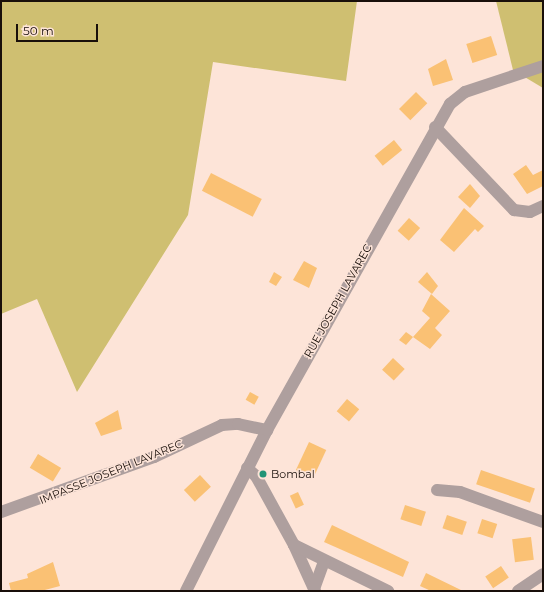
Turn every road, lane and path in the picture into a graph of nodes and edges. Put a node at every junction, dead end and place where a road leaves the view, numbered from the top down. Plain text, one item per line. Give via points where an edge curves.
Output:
1 (543, 66) edge
2 (435, 127) junction
3 (543, 206) edge
4 (267, 430) junction
5 (247, 468) junction
6 (437, 490) dead end
7 (1, 512) edge
8 (543, 522) edge
9 (294, 544) junction
10 (324, 561) junction
11 (543, 574) edge
12 (314, 590) edge
13 (186, 591) edge
14 (388, 591) edge
15 (518, 591) edge

1 - 2 street, RUE JOSEPH LAVAREC via 465,92 450,104
2 - 3 street via 514,210 530,212
2 - 4 street, RUE JOSEPH LAVAREC
4 - 5 street, RUE JOSEPH LAVAREC
4 - 7 street, IMPASSE JOSEPH LAVAREC via 238,424 222,425 154,457
5 - 9 street via 256,476
5 - 13 street, RUE JOSEPH LAVAREC
6 - 8 street via 460,492
9 - 10 street
9 - 12 street
10 - 12 street
10 - 14 street
11 - 15 street

